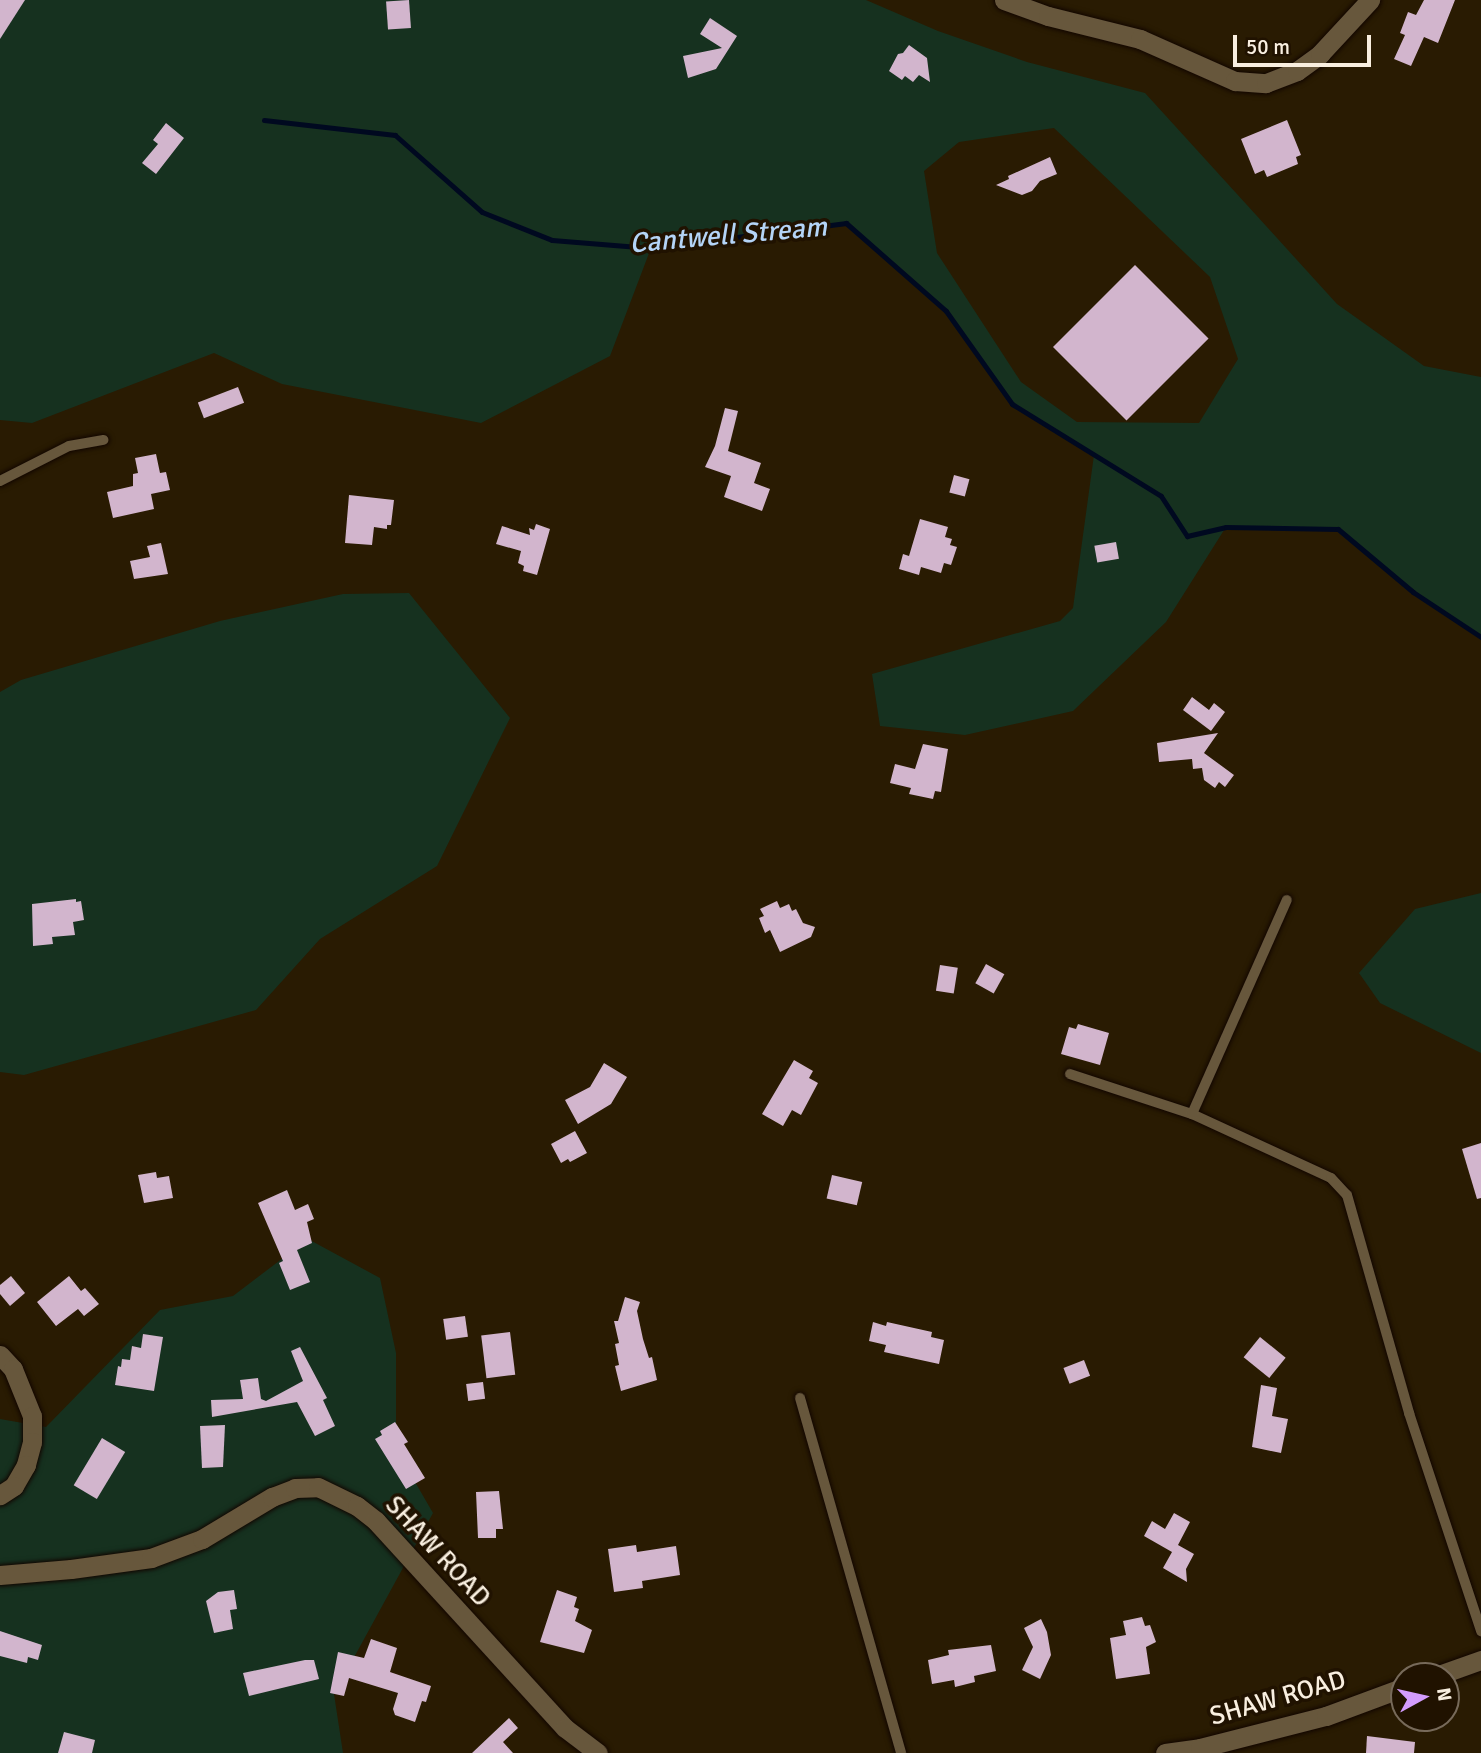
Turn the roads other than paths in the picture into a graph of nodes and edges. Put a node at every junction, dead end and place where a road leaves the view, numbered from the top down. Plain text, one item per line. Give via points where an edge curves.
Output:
1 (1004, 0) edge
2 (1370, 0) edge
3 (103, 440) dead end
4 (0, 481) edge
5 (1287, 900) dead end
6 (1070, 1074) dead end
7 (1192, 1114) junction
8 (0, 1355) edge
9 (800, 1398) dead end
10 (0, 1494) edge
11 (0, 1574) edge
12 (1481, 1631) edge
13 (1481, 1660) edge
14 (1460, 1667) edge
15 (1390, 1693) edge
16 (598, 1753) edge
17 (901, 1753) edge
18 (1165, 1753) edge

1 - 2 street via 1140,39 1235,81 1266,83 1297,71 1320,54
3 - 4 lane via 69,446
5 - 7 lane
6 - 7 lane
7 - 12 lane via 1331,1178 1347,1195 1409,1413
8 - 10 street via 13,1369 32,1416 26,1465 14,1486
9 - 17 lane
11 - 16 street, SHAW ROAD via 151,1558 202,1539 272,1497 295,1488 318,1487 358,1506 376,1521 565,1728
13 - 14 street
15 - 18 street, SHAW ROAD via 1326,1716

